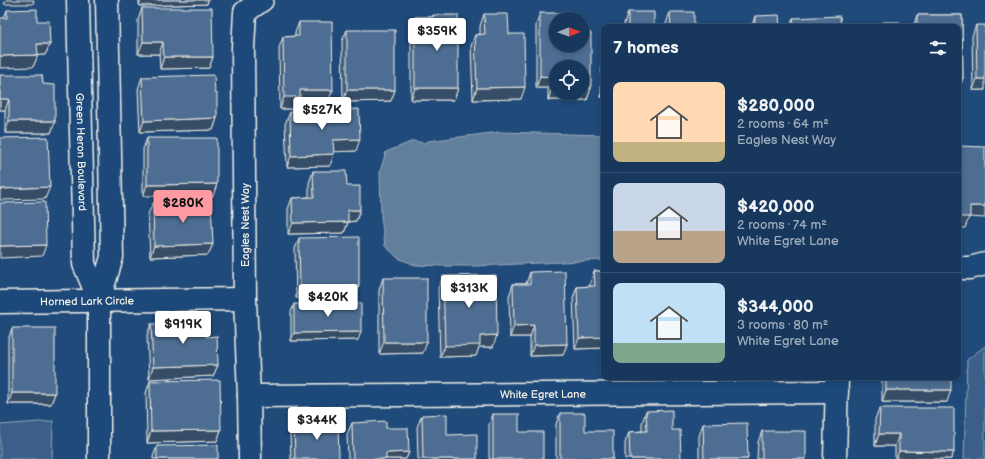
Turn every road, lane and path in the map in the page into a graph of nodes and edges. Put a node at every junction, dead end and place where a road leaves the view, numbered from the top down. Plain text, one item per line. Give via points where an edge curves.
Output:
1 (78, 0) edge
2 (107, 0) edge
3 (262, 0) edge
4 (985, 264) edge
5 (961, 268) edge
6 (245, 299) junction
7 (99, 300) junction
8 (0, 302) edge
9 (837, 385) edge
10 (249, 396) junction
11 (99, 459) edge
12 (250, 459) edge
13 (836, 459) edge

1 - 7 street, Green Heron Boulevard via 84,264
2 - 7 street, Green Heron Boulevard via 112,257
3 - 6 street, Eagles Nest Way via 245,12
4 - 5 street
6 - 7 street, Horned Lark Circle
6 - 10 street, Eagles Nest Way
7 - 8 street, Horned Lark Circle
7 - 11 street, Green Heron Boulevard
9 - 10 street, White Egret Lane
9 - 13 street
10 - 12 street, Eagles Nest Way

